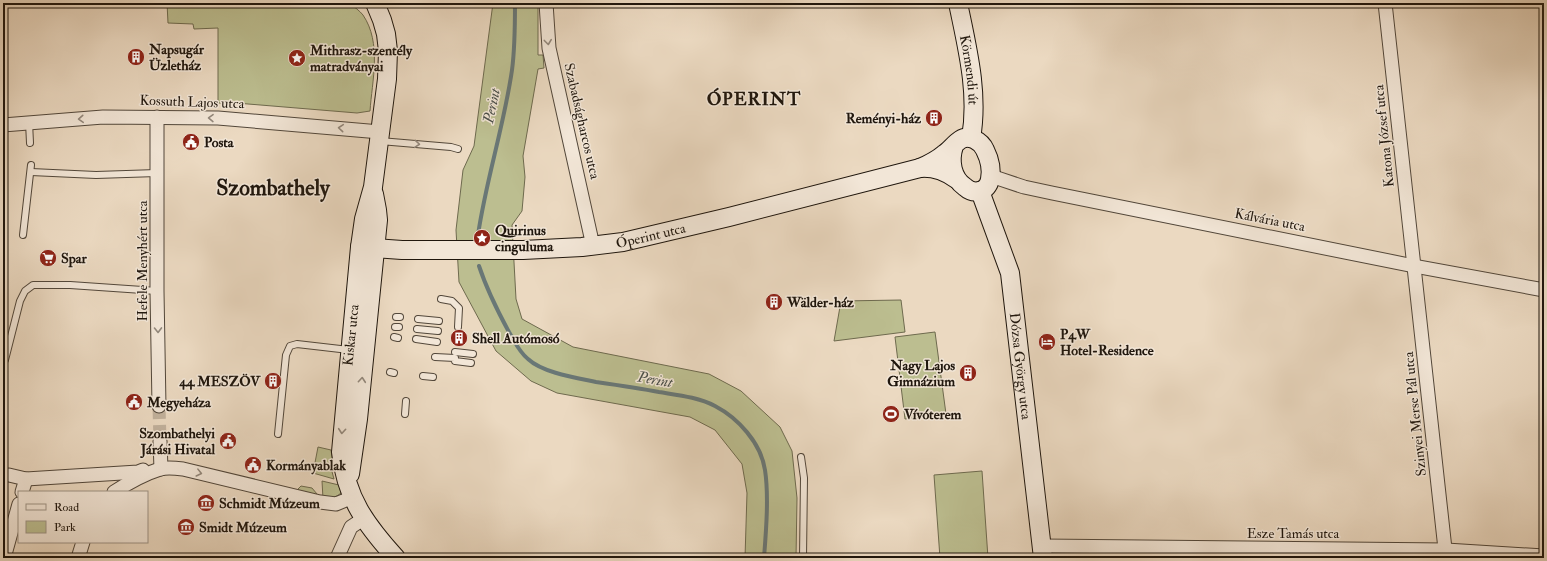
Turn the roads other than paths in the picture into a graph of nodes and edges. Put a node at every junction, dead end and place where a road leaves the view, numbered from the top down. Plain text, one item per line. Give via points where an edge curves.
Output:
1 (375, 3) edge
2 (546, 3) edge
3 (958, 3) edge
4 (1385, 3) edge
5 (157, 117) junction
6 (29, 122) junction
7 (3, 125) edge
8 (379, 136) junction
9 (971, 138) junction
10 (30, 143) dead end
11 (954, 146) junction
12 (458, 149) dead end
13 (31, 165) dead end
14 (920, 168) junction
15 (31, 172) junction
16 (157, 173) junction
17 (991, 176) junction
18 (956, 179) junction
19 (980, 191) junction
20 (23, 235) dead end
21 (592, 246) junction
22 (367, 248) junction
23 (1414, 266) junction
24 (1544, 290) edge
25 (157, 291) junction
26 (441, 299) dead end
27 (418, 319) dead end
28 (439, 320) dead end
29 (458, 327) dead end
30 (417, 329) dead end
31 (438, 331) dead end
32 (416, 339) dead end
33 (437, 342) dead end
34 (350, 350) junction
35 (455, 353) junction
36 (472, 354) dead end
37 (435, 357) dead end
38 (5, 360) dead end
39 (471, 363) dead end
40 (423, 376) dead end
41 (433, 377) dead end
42 (346, 392) junction
43 (406, 402) dead end
44 (159, 406) tunnel mouth
45 (404, 414) dead end
46 (358, 419) junction
47 (278, 434) dead end
48 (160, 441) tunnel mouth
49 (801, 457) dead end
50 (161, 464) junction
51 (9, 475) dead end
52 (24, 486) edge
53 (351, 490) junction
54 (116, 491) edge
55 (18, 508) edge
56 (363, 518) junction
57 (83, 543) edge
58 (1043, 552) edge
59 (1446, 554) edge
60 (1544, 556) edge
61 (4, 558) edge
62 (78, 558) edge
63 (337, 558) edge
64 (396, 558) edge
65 (803, 558) edge

1 - 8 street, Kiskar utca via 386,34 388,57
2 -> 21 street, Szabadságharcos utca via 549,48
3 - 9 street, Körmendi út via 972,84 974,118
4 - 23 street, Katona József utca
5 -> 6 street, Kossuth Lajos utca via 103,117
8 -> 5 street, Kossuth Lajos utca via 218,118
5 - 16 street, Hefele Menyhért utca
6 - 7 street, Kossuth Lajos utca
6 - 10 lane
8 -> 12 lane
8 - 22 street, Kiskar utca via 373,187 378,215
9 - 11 street via 960,140
9 - 17 street via 983,146 989,158
11 - 14 street, Óperint utca
11 - 18 street via 951,157
13 - 15 lane
14 - 18 street, Óperint utca via 940,170
14 - 21 street, Óperint utca via 721,219 622,242
15 - 16 lane via 96,175
15 - 20 lane
16 - 25 street, Hefele Menyhért utca
17 - 19 street via 988,186
17 - 23 street, Kálvária utca via 1024,187
18 - 19 street via 971,192
19 - 58 street, Dózsa György utca via 1010,273
21 - 22 street, Óperint utca via 459,251
22 - 34 street, Kiskar utca
46 -> 22 street, Kiskar utca
23 - 24 street, Kálvária utca
23 - 59 street, Szinyei Merse Pál utca
25 - 38 lane via 32,285 20,300
25 -> 44 street, Hefele Menyhért utca
26 - 29 lane via 452,301 459,308
27 - 28 lane
30 - 31 lane
32 - 33 lane
34 - 42 street, Kiskar utca
34 - 47 lane via 297,344 290,346 286,355
35 - 36 lane
35 - 37 lane
35 - 39 lane via 455,361
40 - 41 lane
42 - 46 street via 351,412
42 -> 53 street, Kiskar utca via 341,452
43 - 45 lane
46 - 53 street, Kiskar utca
48 - 50 street
49 - 65 lane via 804,478
50 - 52 street via 138,472
50 -> 53 street via 320,502 336,504
50 - 54 street
51 - 52 street
53 - 56 street
55 - 61 street
56 - 63 street via 351,527
56 - 64 street
57 - 62 street
58 - 59 street, Esze Tamás utca
59 - 60 street, Esze Tamás utca

